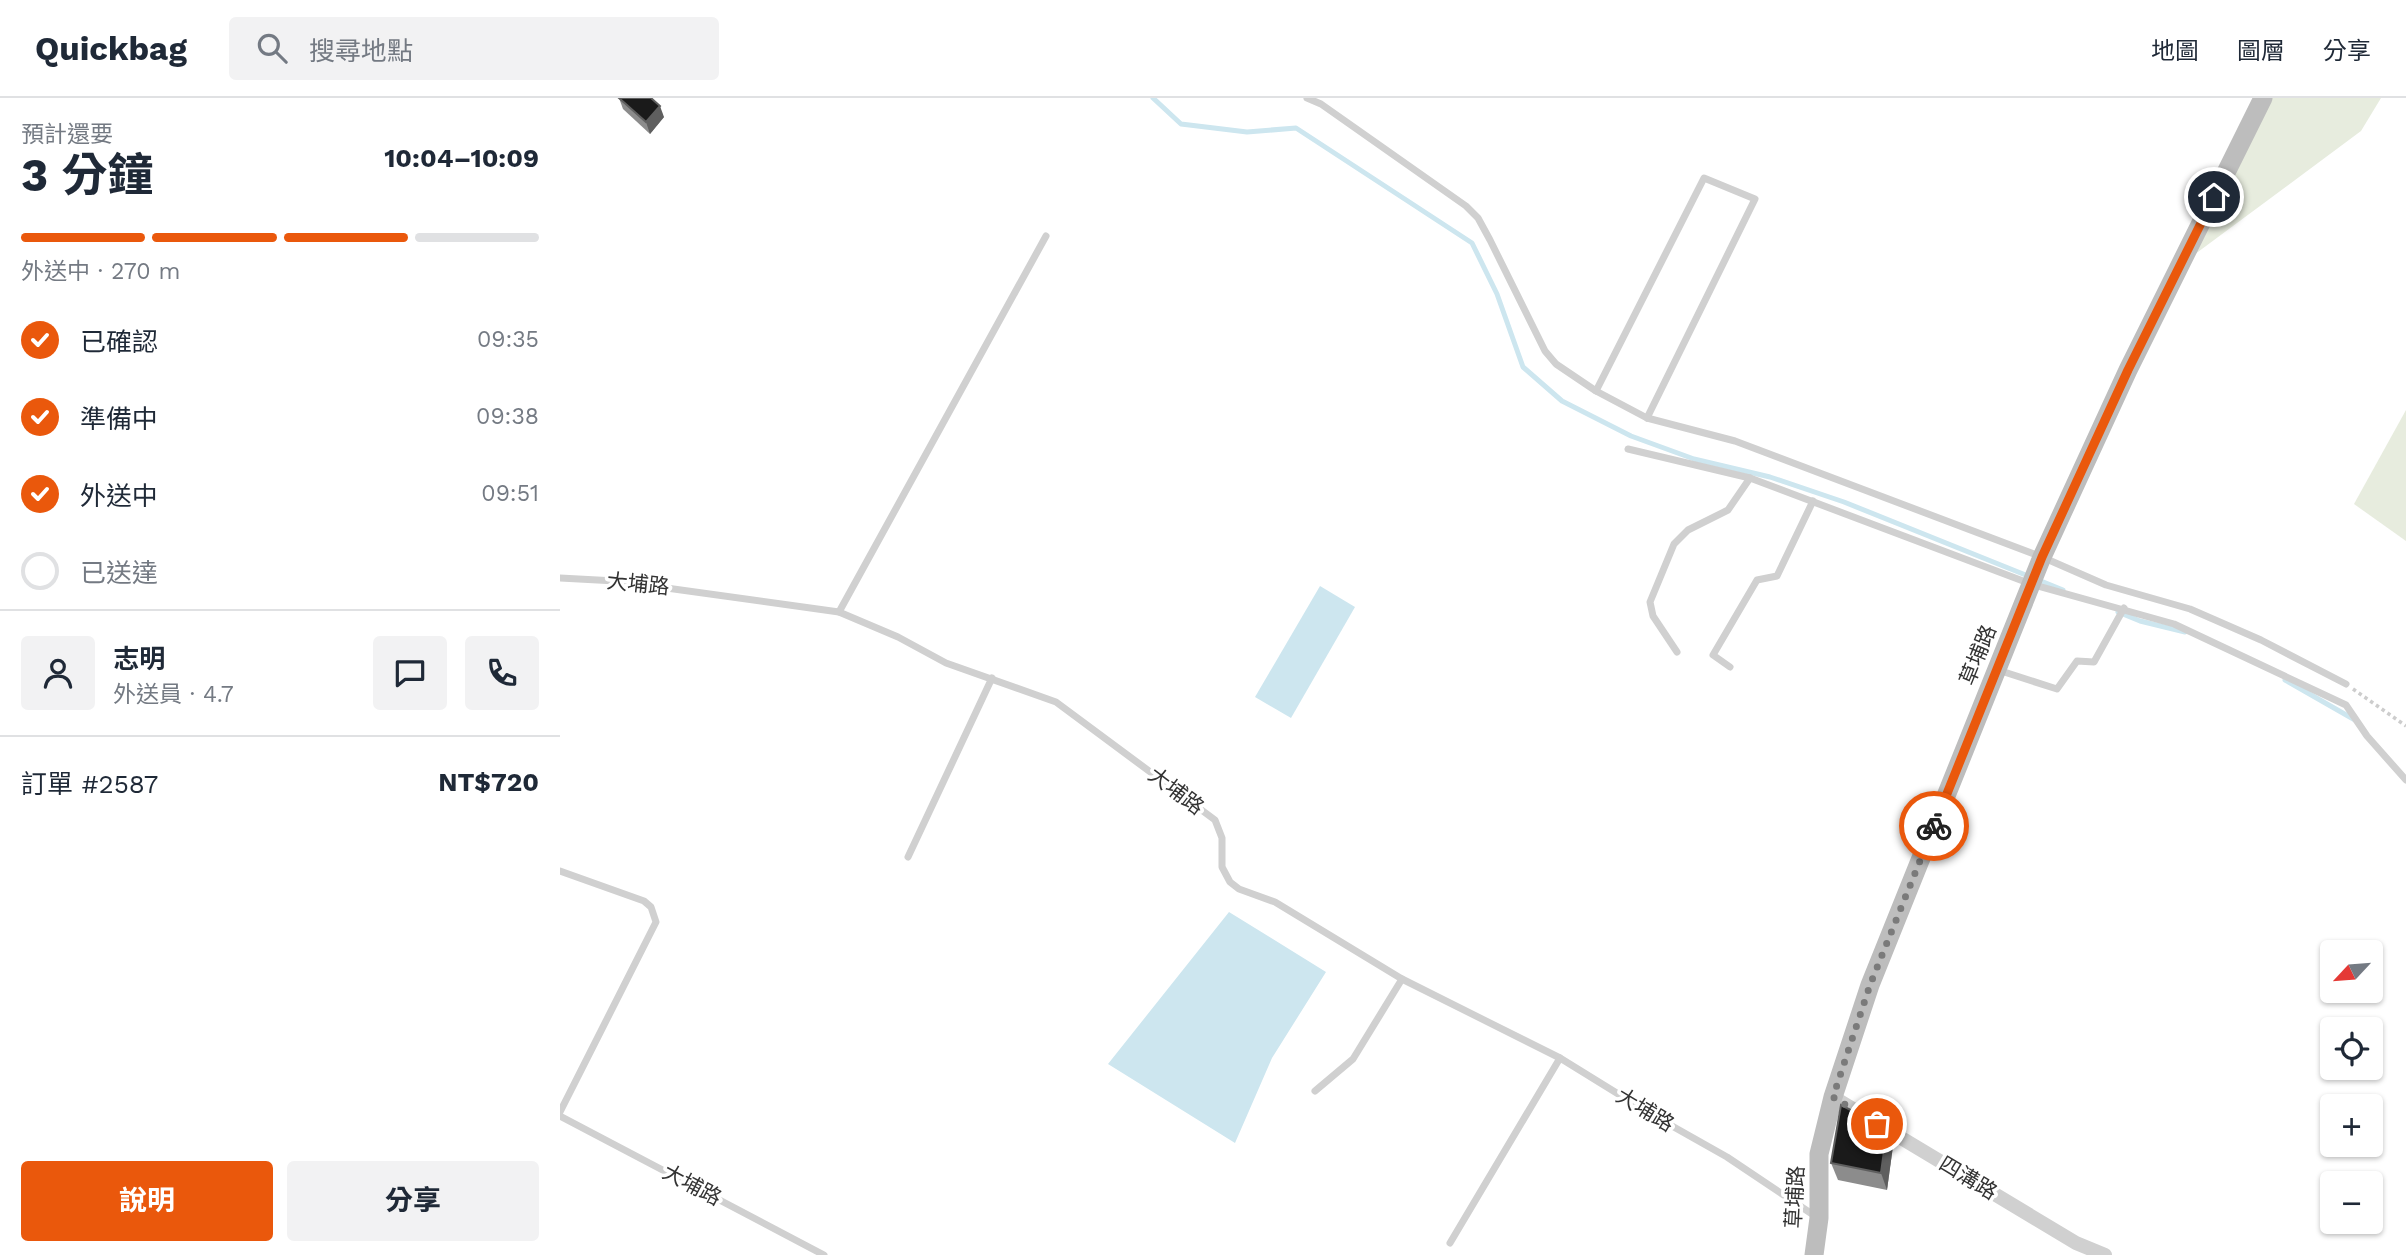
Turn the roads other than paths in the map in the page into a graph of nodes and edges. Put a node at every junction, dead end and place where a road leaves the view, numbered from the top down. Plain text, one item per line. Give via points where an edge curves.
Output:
1 (1307, 98) edge
2 (2263, 98) edge
3 (1046, 236) dead end
4 (1596, 391) junction
5 (1647, 418) junction
6 (1628, 449) dead end
7 (1750, 478) junction
8 (1813, 501) junction
9 (2042, 557) junction
10 (560, 578) edge
11 (2031, 584) junction
12 (2123, 608) junction
13 (839, 612) junction
14 (1677, 652) dead end
15 (1730, 667) dead end
16 (1997, 670) junction
17 (992, 678) junction
18 (2346, 684) road end
19 (2406, 780) edge
20 (908, 857) dead end
21 (560, 871) edge
22 (1402, 979) junction
23 (1560, 1058) junction
24 (1315, 1091) dead end
25 (1833, 1097) junction
26 (560, 1114) edge
27 (1818, 1218) junction
28 (1450, 1243) dead end
29 (824, 1255) edge
30 (1814, 1255) edge
31 (2105, 1255) edge

1 - 4 lane via 1478,218 1545,351
2 - 9 street, 草埔路 via 2128,370
3 - 13 lane
4 - 5 lane
4 - 5 lane via 1704,178 1755,199
5 - 9 lane via 1735,440
6 - 7 lane
7 - 8 lane
7 - 14 lane via 1728,510 1688,530 1669,555 1650,602 1653,616
8 - 11 lane
8 - 15 lane via 1777,576 1757,580 1713,655
9 - 11 street, 草埔路
9 - 18 lane via 2106,585 2190,609
10 - 13 lane, 大埔路 via 616,581
11 - 12 lane
11 - 16 street, 草埔路
12 - 16 lane via 2094,662 2077,661 2057,689
12 - 19 lane via 2174,624 2346,705
13 - 17 lane, 大埔路 via 946,663
16 - 25 street, 草埔路 via 1870,985
17 - 20 lane
17 - 22 lane, 大埔路 via 1056,702 1215,820 1222,838 1222,866 1239,889 1275,902
21 - 26 lane, 大埔路 via 644,901 656,922
22 - 23 lane, 大埔路
22 - 24 lane via 1353,1059
23 - 27 lane, 大埔路 via 1727,1157
23 - 28 lane
25 - 27 street, 草埔路 via 1819,1154
25 - 31 street, 四溝路 via 2076,1244
26 - 29 lane, 大埔路
27 - 30 street, 草埔路

